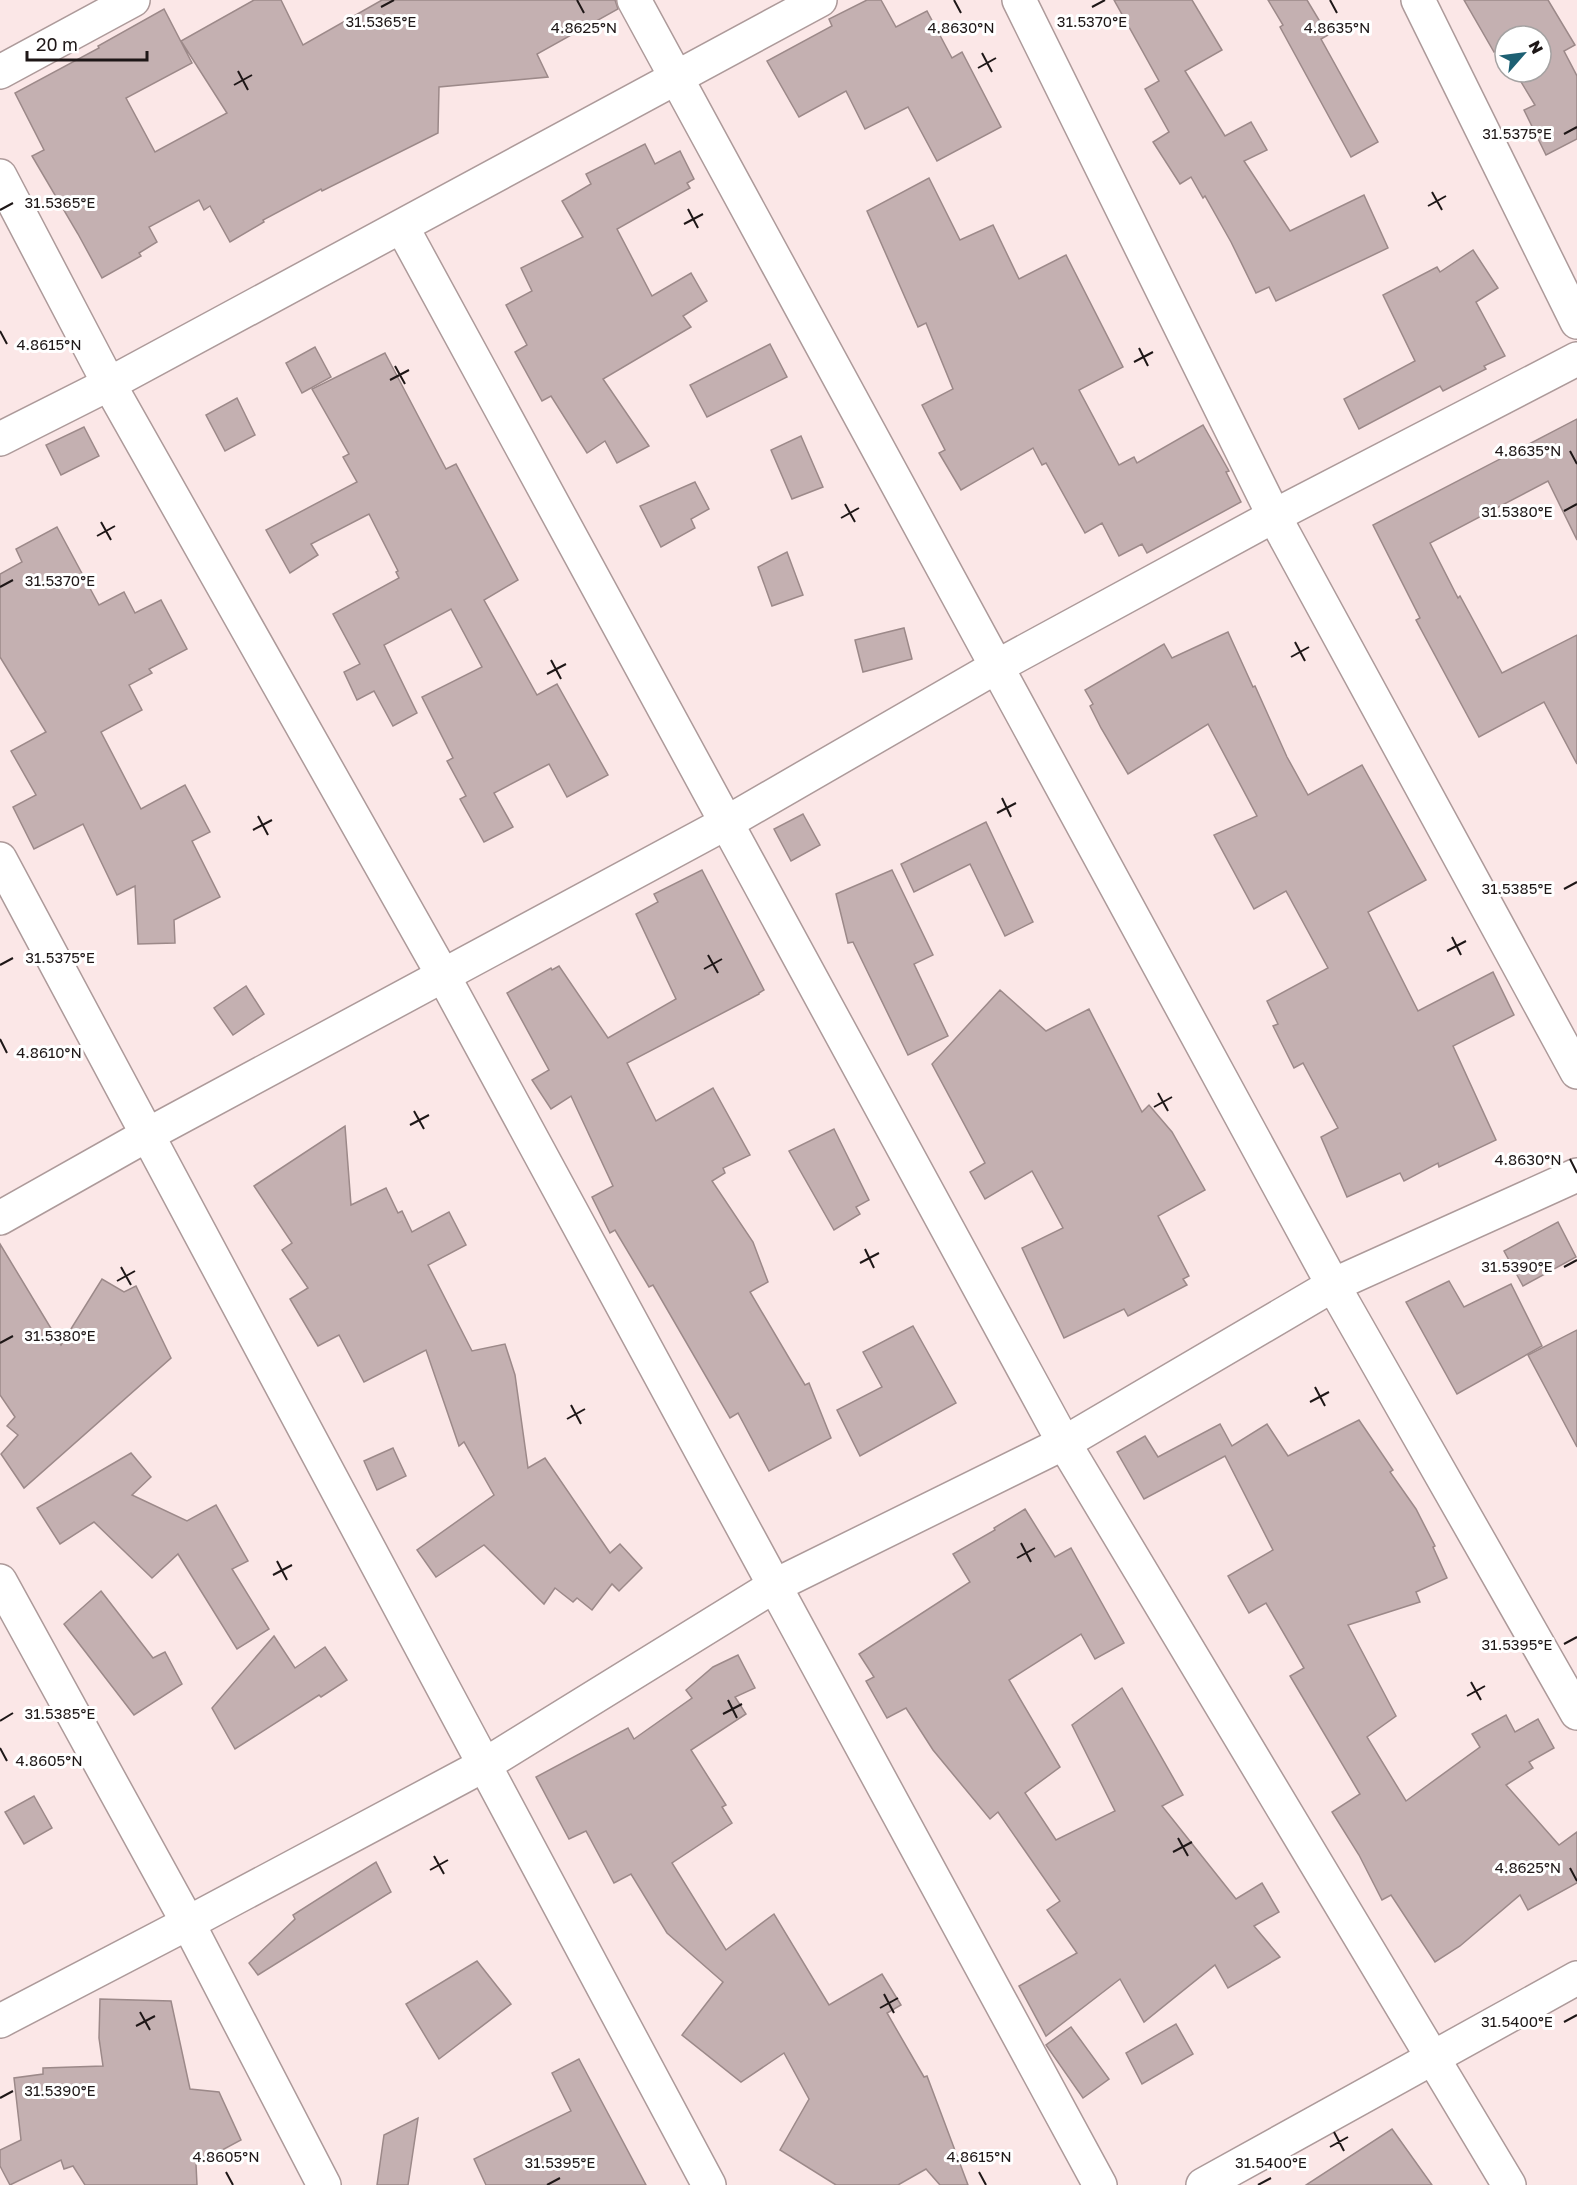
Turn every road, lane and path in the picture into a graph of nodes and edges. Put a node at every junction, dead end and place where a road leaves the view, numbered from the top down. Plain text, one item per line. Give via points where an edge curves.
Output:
1 (133, 0) edge
2 (634, 0) edge
3 (820, 0) edge
4 (1019, 0) edge
5 (1418, 0) edge
6 (0, 72) edge
7 (676, 78) junction
8 (0, 176) edge
9 (402, 227) junction
10 (1577, 322) edge
11 (1577, 359) edge
12 (109, 384) junction
13 (0, 440) edge
14 (1274, 516) junction
15 (996, 667) junction
16 (726, 823) junction
17 (0, 859) edge
18 (444, 977) junction
19 (1577, 1072) edge
20 (147, 1135) junction
21 (1577, 1175) edge
22 (0, 1218) edge
23 (1333, 1285) junction
24 (1064, 1443) junction
25 (0, 1581) edge
26 (774, 1586) junction
27 (1577, 1713) edge
28 (486, 1764) junction
29 (188, 1923) junction
30 (1577, 1978) edge
31 (0, 2020) edge
32 (1433, 2058) junction
33 (324, 2185) edge
34 (709, 2185) edge
35 (1100, 2185) edge
36 (1203, 2185) edge
37 (1509, 2185) edge

1 - 6 street
2 - 7 street
3 - 7 street
4 - 14 street
5 - 10 street
7 - 9 street
7 - 15 street
8 - 12 street
9 - 12 street
9 - 16 street
11 - 14 street
12 - 13 street
12 - 18 street
14 - 15 street
14 - 19 street
15 - 16 street
15 - 23 street
16 - 18 street
16 - 24 street
17 - 20 street
18 - 20 street
18 - 26 street
20 - 22 street
20 - 28 street
21 - 23 street
23 - 24 street
23 - 27 street
24 - 26 street
24 - 32 street
25 - 29 street
26 - 28 street
26 - 35 street
28 - 29 street
28 - 34 street
29 - 31 street
29 - 33 street
30 - 32 street
32 - 36 street
32 - 37 street

